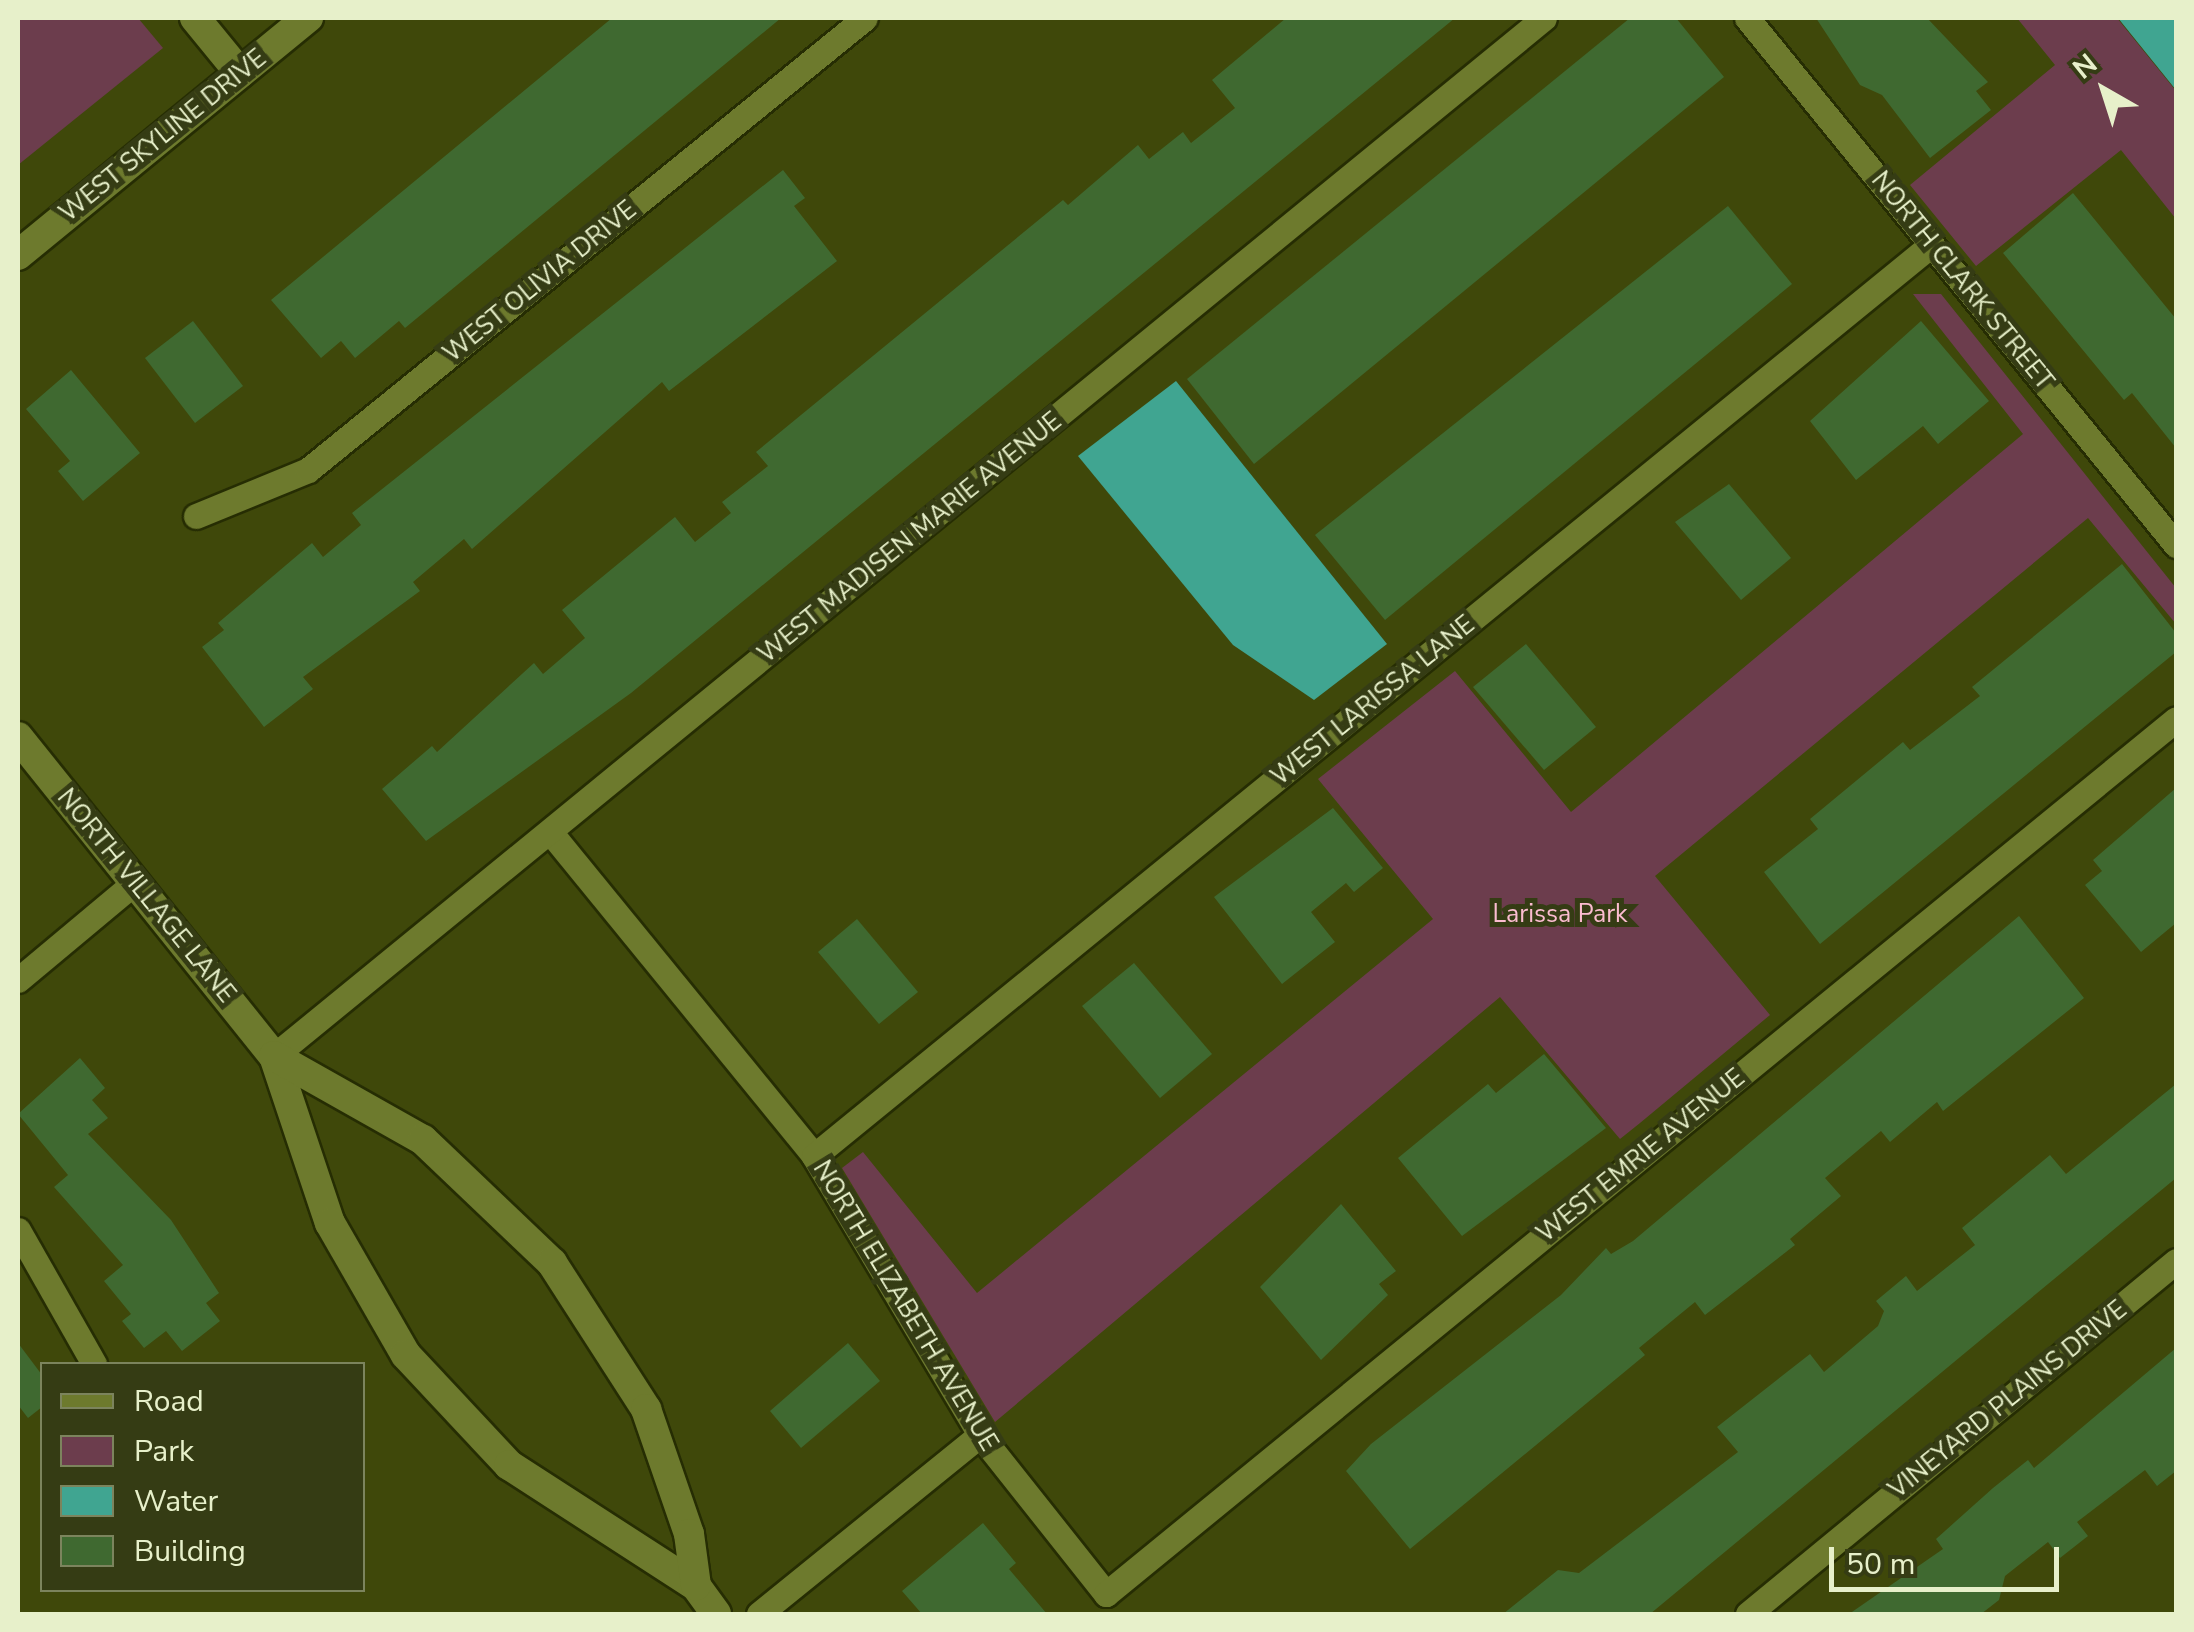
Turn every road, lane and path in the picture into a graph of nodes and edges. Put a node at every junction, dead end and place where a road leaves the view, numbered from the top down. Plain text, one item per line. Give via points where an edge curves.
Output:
1 (196, 18) edge
2 (308, 18) edge
3 (865, 18) edge
4 (1544, 18) edge
5 (1747, 18) edge
6 (240, 73) junction
7 (1931, 245) junction
8 (18, 255) edge
9 (196, 516) dead end
10 (2176, 545) edge
11 (2176, 719) edge
12 (18, 737) edge
13 (551, 832) junction
14 (135, 882) junction
15 (18, 980) edge
16 (274, 1056) junction
17 (814, 1156) junction
18 (18, 1234) edge
19 (2176, 1261) edge
20 (93, 1362) edge
21 (980, 1435) junction
22 (696, 1586) junction
23 (1106, 1594) joint
24 (716, 1614) edge
25 (759, 1614) edge
26 (1748, 1614) edge

1 - 6 street
2 - 6 street, WEST SKYLINE DRIVE
3 - 9 street, WEST OLIVIA DRIVE via 308,470
4 - 13 street, WEST MADISEN MARIE AVENUE
5 - 7 street, NORTH CLARK STREET
6 - 8 street, WEST SKYLINE DRIVE
7 - 10 street, NORTH CLARK STREET
7 - 17 street, WEST LARISSA LANE
11 - 23 street, WEST EMRIE AVENUE
12 - 14 street, NORTH VILLAGE LANE
13 - 16 street, WEST MADISEN MARIE AVENUE
13 - 17 street, NORTH ELIZABETH AVENUE
14 - 15 street
14 - 16 street, NORTH VILLAGE LANE
16 - 22 street, NORTH VILLAGE LANE via 330,1222 406,1355 509,1466
16 - 22 street, NORTH VILLAGE LANE via 423,1140 552,1262 616,1354 662,1447
17 - 21 street, NORTH ELIZABETH AVENUE
18 - 20 street
19 - 26 street, VINEYARD PLAINS DRIVE
21 - 23 street, NORTH ELIZABETH AVENUE
21 - 25 street
22 - 24 street, NORTH VILLAGE LANE

